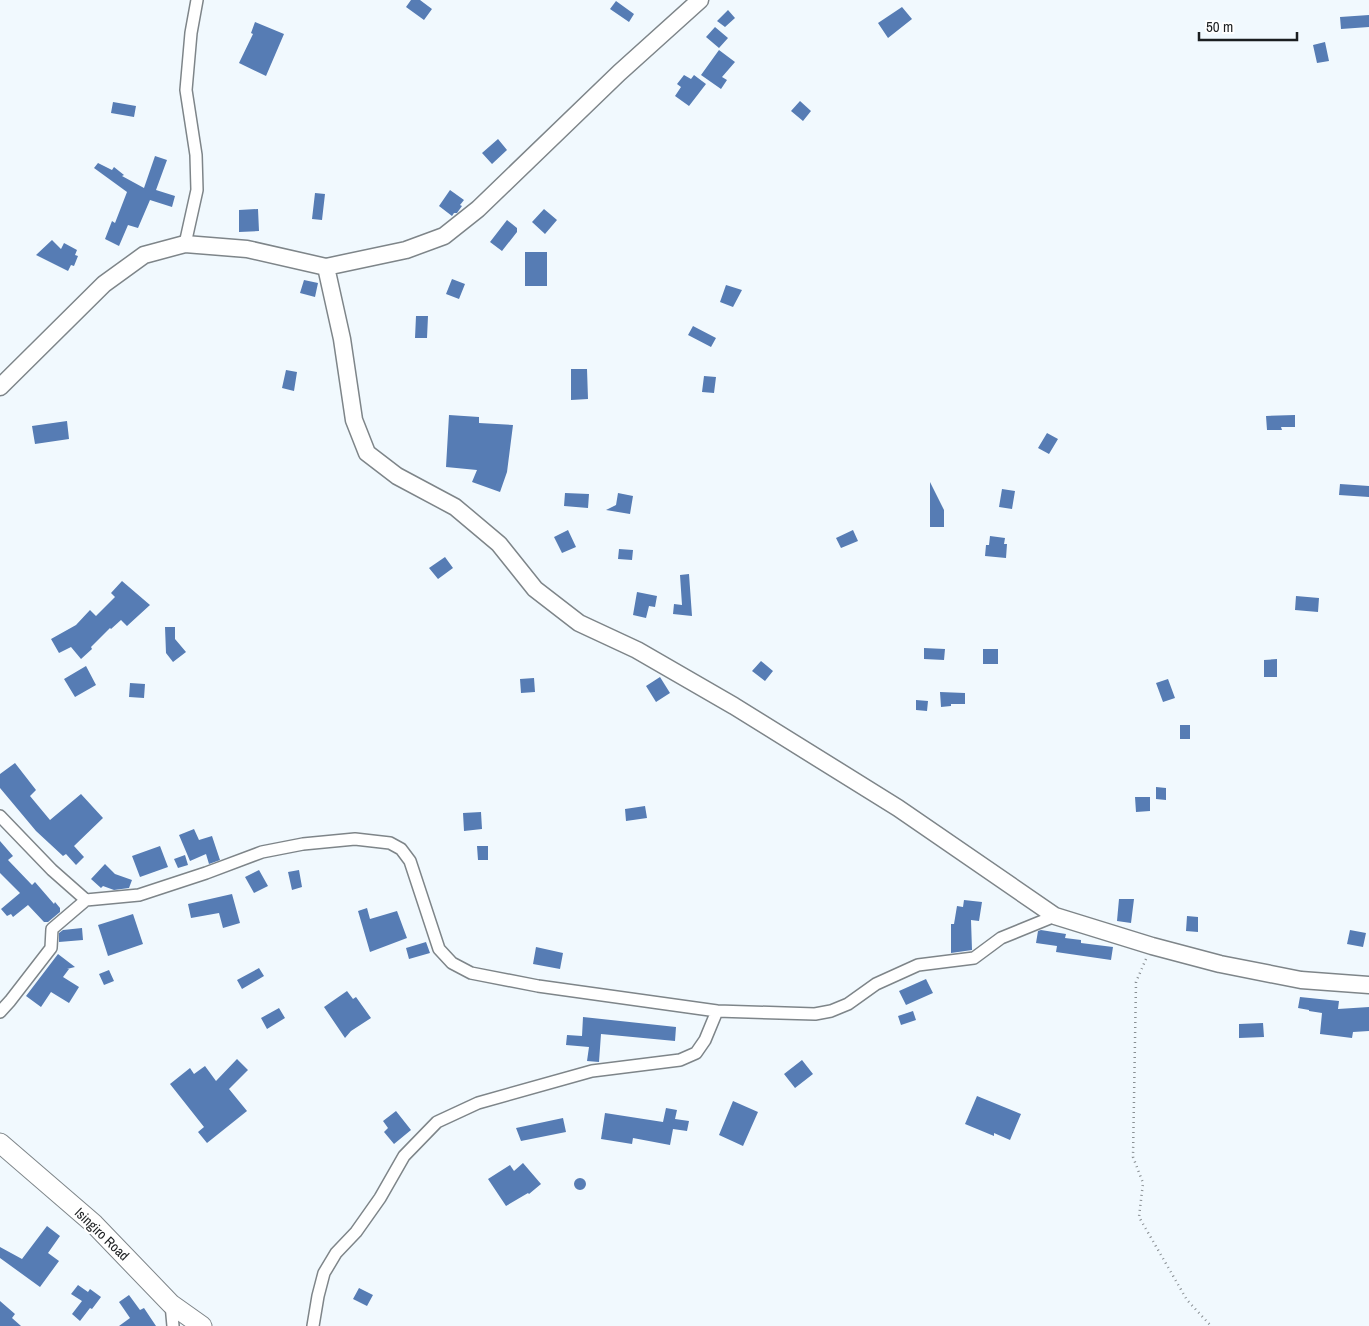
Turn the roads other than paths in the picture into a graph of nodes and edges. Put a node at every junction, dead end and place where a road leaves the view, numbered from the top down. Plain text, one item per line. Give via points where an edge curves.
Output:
1 (197, 0) edge
2 (700, 0) edge
3 (185, 244) junction
4 (326, 267) junction
5 (0, 387) edge
6 (0, 816) edge
7 (86, 900) junction
8 (1055, 916) junction
9 (1369, 986) edge
10 (0, 1012) edge
11 (717, 1012) junction
12 (0, 1143) edge
13 (172, 1304) junction
14 (173, 1326) edge
15 (202, 1326) edge
16 (313, 1326) edge

1 - 3 street via 186,90 196,155 197,190
2 - 4 street via 444,236 406,250
3 - 4 street via 247,249
3 - 5 street via 144,255 104,284
4 - 8 street via 342,339 354,420 367,453 397,476 455,507 499,544 535,589 579,623 637,650 742,711 898,808
6 - 7 street
7 - 10 street via 52,929 51,948
7 - 11 street via 139,895 262,852 286,847 355,840 390,843 401,849 410,861 440,949 452,963 472,973 538,986
8 - 9 street via 1220,964 1301,980
8 - 11 street via 1001,938 974,958 918,965 876,984 848,1004 831,1011 815,1014
11 - 16 street via 696,1053 680,1060 592,1071 478,1103 437,1122 404,1156 380,1198 336,1253 324,1273
12 - 13 main road, Isingiro Road via 94,1224
13 - 14 street
13 - 15 main road, Isingiro Road

